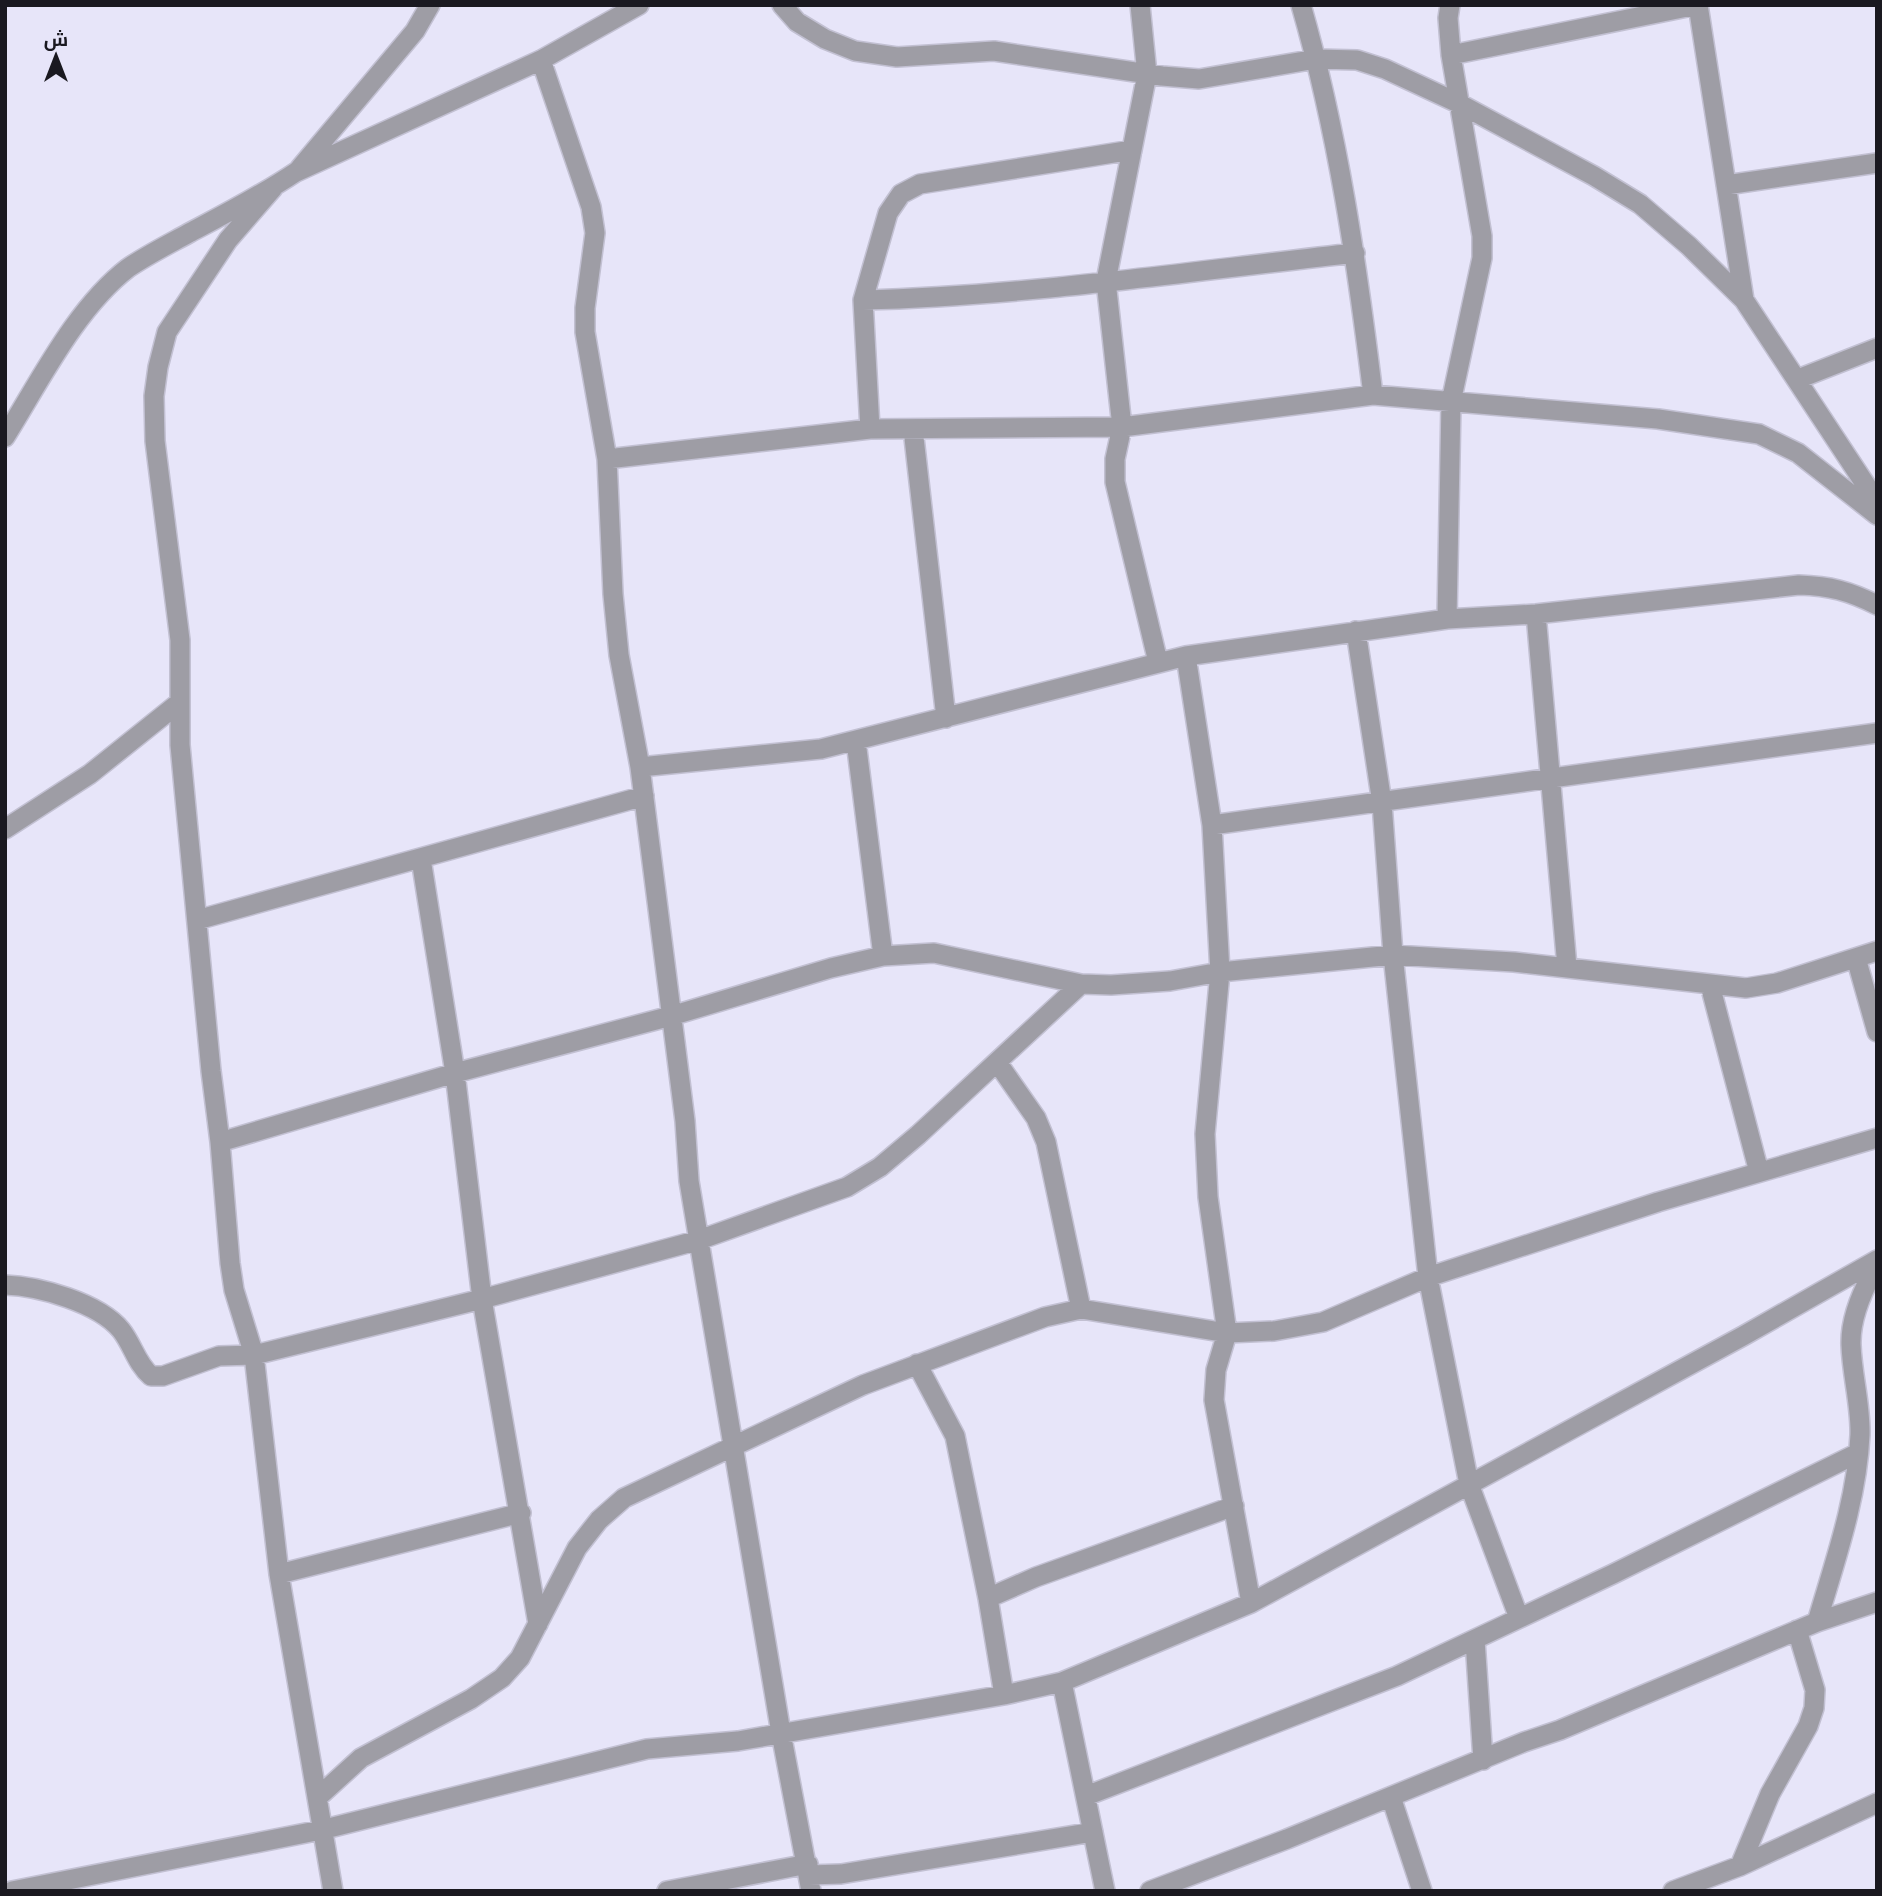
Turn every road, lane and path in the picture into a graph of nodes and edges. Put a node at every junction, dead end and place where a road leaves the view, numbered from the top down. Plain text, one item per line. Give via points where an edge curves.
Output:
1 (430, 5) edge
2 (639, 5) edge
3 (782, 5) edge
4 (1140, 5) edge
5 (1301, 5) edge
6 (1450, 5) edge
7 (1698, 5) edge
8 (1451, 55) junction
9 (1316, 59) junction
10 (541, 60) junction
11 (1147, 74) junction
12 (1460, 104) junction
13 (1132, 150) junction
14 (1877, 163) edge
15 (296, 172) junction
16 (1726, 185) junction
17 (272, 188) junction
18 (1355, 253) junction
19 (1107, 281) junction
20 (863, 300) junction
21 (1744, 300) junction
22 (1877, 348) edge
23 (1798, 379) junction
24 (1373, 395) junction
25 (1451, 401) junction
26 (1122, 427) junction
27 (870, 429) junction
28 (913, 429) junction
29 (5, 437) edge
30 (607, 459) junction
31 (1877, 502) edge
32 (1877, 515) edge
33 (1877, 605) edge
34 (1536, 614) junction
35 (1447, 619) junction
36 (1356, 631) junction
37 (1186, 656) junction
38 (1158, 662) junction
39 (180, 702) junction
40 (946, 718) junction
41 (1877, 733) edge
42 (856, 741) junction
43 (640, 767) junction
44 (1551, 780) junction
45 (644, 796) junction
46 (1382, 803) junction
47 (1212, 825) junction
48 (5, 829) edge
49 (421, 859) junction
50 (197, 920) junction
51 (1877, 951) edge
52 (1393, 955) junction
53 (883, 956) junction
54 (1856, 958) junction
55 (1567, 967) junction
56 (1220, 972) junction
57 (1081, 984) junction
58 (1710, 985) junction
59 (671, 1016) junction
60 (1877, 1032) edge
61 (997, 1062) junction
62 (455, 1073) junction
63 (1877, 1138) edge
64 (220, 1142) junction
65 (1759, 1172) junction
66 (699, 1240) junction
67 (1877, 1260) edge
68 (1877, 1265) edge
69 (1428, 1277) junction
70 (5, 1285) edge
71 (482, 1299) junction
72 (1081, 1309) junction
73 (1227, 1333) junction
74 (254, 1355) junction
75 (918, 1364) junction
76 (1865, 1437) edge
77 (732, 1446) junction
78 (1469, 1484) junction
79 (1234, 1507) junction
80 (521, 1513) junction
81 (279, 1574) junction
82 (988, 1598) junction
83 (1877, 1602) edge
84 (1251, 1603) junction
85 (1519, 1618) junction
86 (1817, 1622) junction
87 (538, 1623) junction
88 (1797, 1630) junction
89 (1475, 1640) junction
90 (1062, 1682) junction
91 (1004, 1695) junction
92 (781, 1733) junction
93 (1483, 1760) junction
94 (1086, 1796) junction
95 (1391, 1797) junction
96 (317, 1798) junction
97 (1877, 1803) edge
98 (321, 1830) junction
99 (1093, 1832) junction
100 (1740, 1866) junction
101 (809, 1877) edge
102 (12, 1891) edge
103 (333, 1891) edge
104 (667, 1891) edge
105 (1105, 1891) edge
106 (1150, 1891) edge
107 (1422, 1891) edge
108 (1673, 1891) edge

1 - 15 street via 415,31
2 - 10 street
3 - 11 street via 797,22 855,51 897,57 994,51
4 - 11 street
5 - 9 street
6 - 8 street
7 - 8 street
7 - 16 street
8 - 12 street
9 - 11 street via 1199,79
9 - 12 street via 1357,60
9 - 18 street
10 - 15 street
10 - 30 street via 591,207 595,233 584,332
11 - 13 street
12 - 21 street via 1640,204
12 - 25 street via 1482,258
13 - 19 street
13 - 20 street via 920,184 901,194 888,213
14 - 16 street
15 - 17 street
16 - 21 street
17 - 29 street via 128,268 97,297
17 - 39 street via 228,240 167,332 158,367 155,440 180,640
18 - 19 street
18 - 24 street
19 - 20 street
19 - 26 street
20 - 27 street
21 - 23 street
22 - 23 street
23 - 31 street
24 - 25 street
24 - 26 street
25 - 32 street via 1658,419 1759,434 1798,453
25 - 35 street
26 - 28 street
26 - 38 street via 1115,482
27 - 28 street
27 - 30 street
28 - 40 street
30 - 43 street via 616,628
33 - 34 street via 1829,586 1799,585
34 - 35 street
34 - 44 street
35 - 36 street
36 - 37 street
36 - 46 street
37 - 38 street
37 - 47 street
38 - 40 street
39 - 48 street via 90,774
39 - 50 street
40 - 42 street
41 - 44 street
42 - 43 street via 821,749
42 - 53 street
43 - 45 street
44 - 46 street
44 - 55 street
45 - 49 street
45 - 59 street
46 - 47 street
46 - 52 street
47 - 56 street
49 - 50 street
49 - 62 street
50 - 64 street
51 - 54 street
52 - 55 street
52 - 56 street
52 - 69 street
53 - 57 street via 934,953
53 - 59 street
54 - 58 street via 1777,983 1745,988
54 - 60 street
55 - 58 street
56 - 57 street via 1170,981
56 - 73 street via 1205,1134 1208,1197
57 - 61 street
58 - 65 street
59 - 62 street
59 - 66 street
61 - 66 street via 880,1167 847,1186
61 - 72 street via 1036,1118 1046,1142
62 - 64 street
62 - 71 street
63 - 65 street
64 - 74 street via 234,1290
65 - 69 street
66 - 71 street
66 - 77 street
67 - 78 street
68 - 76 street via 1855,1317 1851,1343
69 - 73 street via 1322,1322
69 - 78 street
70 - 74 street via 55,1292 103,1315 121,1330 151,1376 219,1356
71 - 74 street
71 - 80 street
72 - 73 street
72 - 75 street via 1045,1317
73 - 79 street via 1216,1370 1214,1400
74 - 81 street
75 - 77 street
75 - 82 street via 955,1436
76 - 85 street
76 - 86 street
77 - 87 street via 624,1498 599,1520 577,1548
77 - 92 street
78 - 84 street
78 - 85 street
79 - 82 street
79 - 84 street
80 - 81 street
80 - 87 street
81 - 96 street
82 - 91 street
83 - 86 street
84 - 90 street
85 - 89 street
86 - 88 street
87 - 96 street via 520,1658 502,1678 361,1758
88 - 93 street
88 - 100 street via 1815,1690 1814,1708
89 - 93 street
89 - 94 street via 1397,1676
90 - 91 street
90 - 94 street
91 - 92 street
92 - 98 street via 647,1749
92 - 101 street
93 - 95 street
94 - 99 street
95 - 106 street
95 - 107 street
96 - 98 street
97 - 100 street
98 - 102 street
98 - 103 street
99 - 101 street
99 - 105 street
100 - 108 street
101 - 104 street

